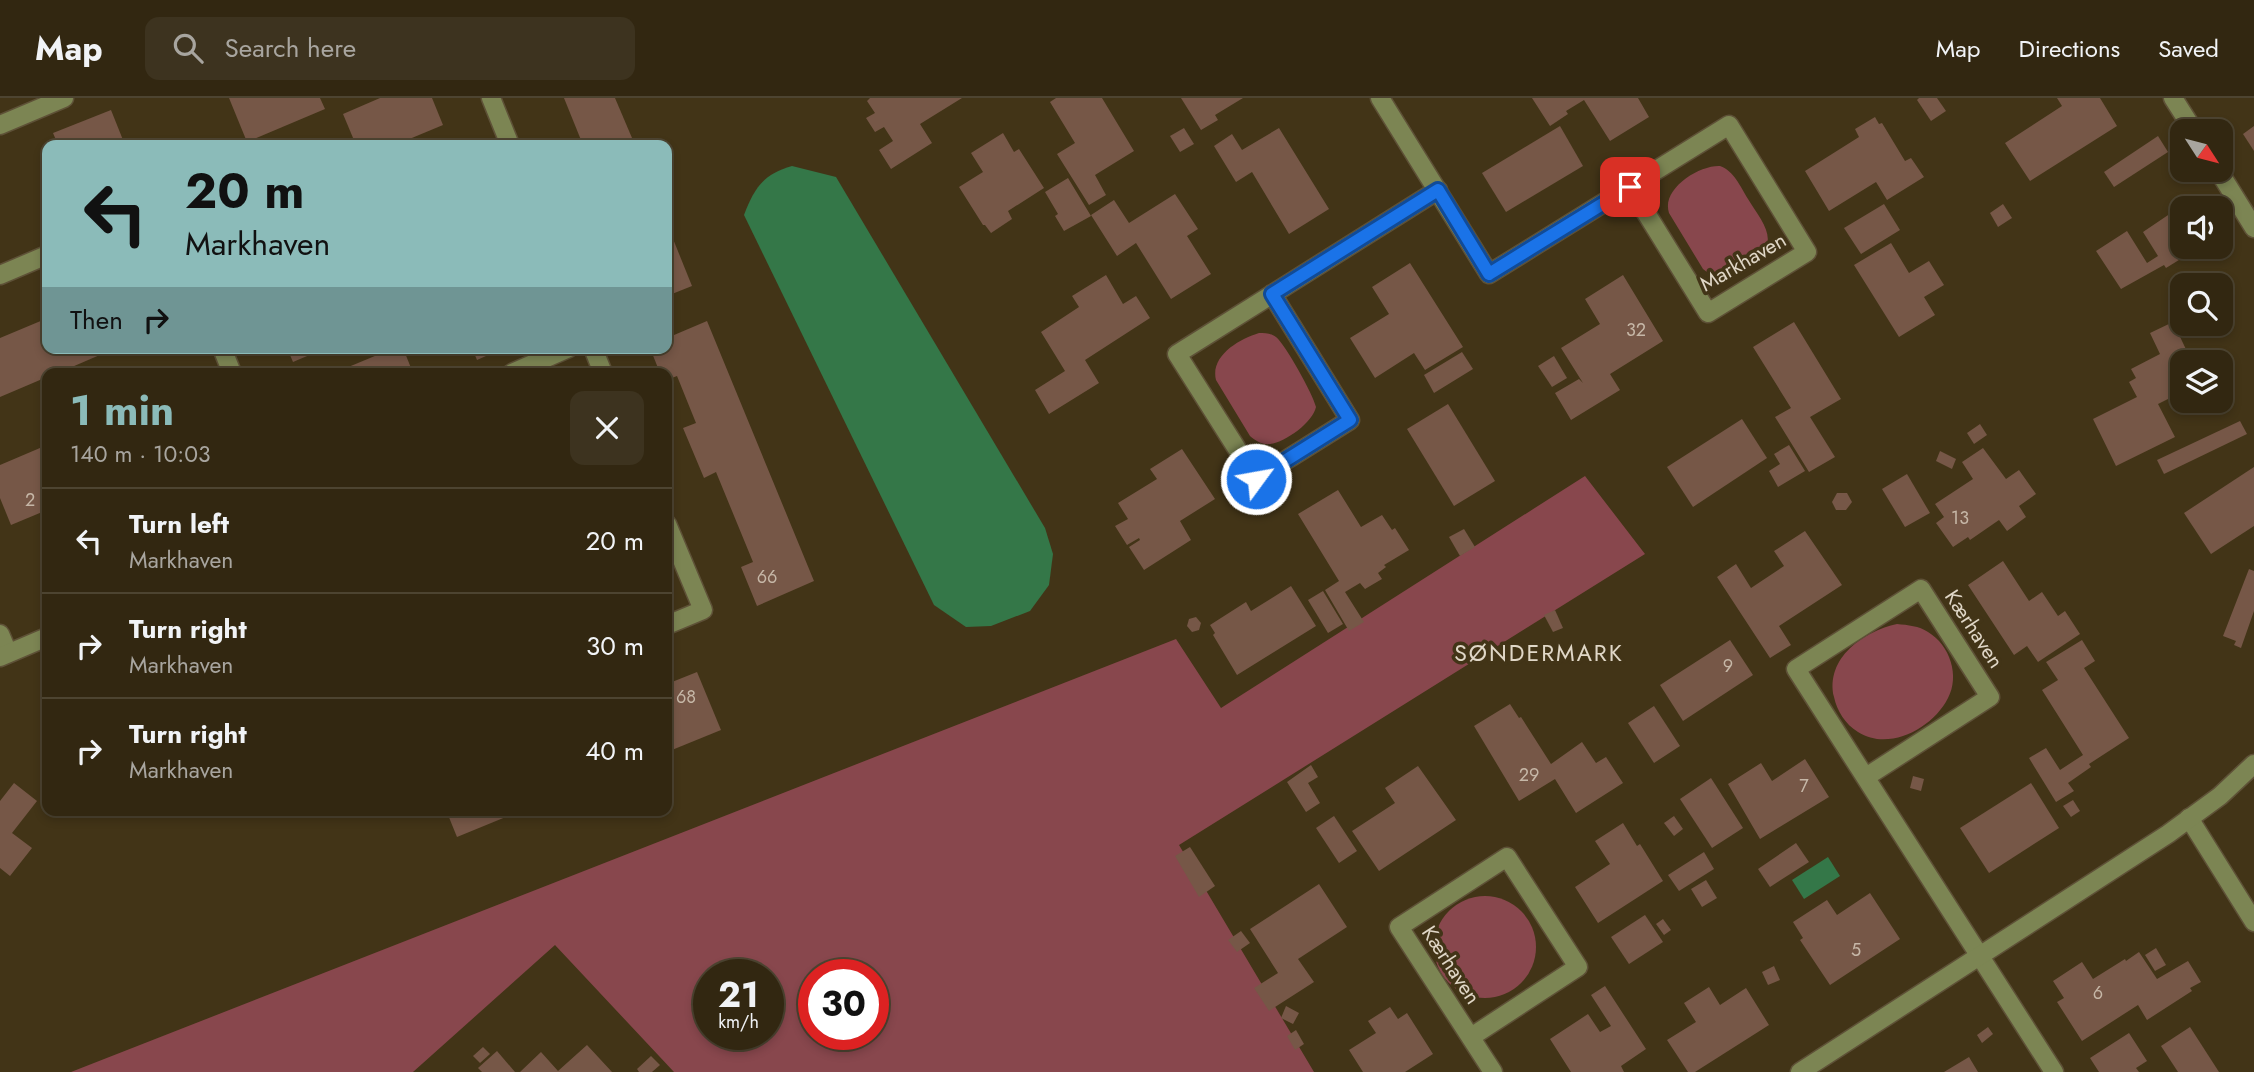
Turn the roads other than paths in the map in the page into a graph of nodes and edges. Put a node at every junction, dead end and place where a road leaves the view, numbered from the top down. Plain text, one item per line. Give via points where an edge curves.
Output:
1 (64, 98) edge
2 (491, 98) edge
3 (1380, 98) edge
4 (2175, 99) edge
5 (2187, 119) edge
6 (0, 125) edge
7 (508, 140) edge
8 (2225, 182) edge
9 (1630, 187) junction
10 (1438, 190) junction
11 (2254, 228) edge
12 (42, 257) edge
13 (0, 275) edge
14 (1272, 294) junction
15 (555, 354) edge
16 (523, 368) edge
17 (672, 536) edge
18 (672, 623) edge
19 (0, 634) edge
20 (42, 639) edge
21 (4, 655) edge
22 (2254, 764) edge
23 (1866, 777) junction
24 (2189, 818) junction
25 (2254, 922) edge
26 (1980, 956) junction
27 (1471, 1037) junction
28 (1493, 1072) edge
29 (1800, 1072) edge
30 (2054, 1072) edge

1 - 6 street
2 - 7 street
3 - 10 street, Markhaven
4 - 5 street
8 - 11 street
9 - 9 street, Markhaven via 1729,125 1807,252 1708,313
9 - 10 street, Markhaven via 1489,274
10 - 14 street
12 - 13 street
14 - 14 street via 1177,354 1256,479 1350,420
15 - 16 street
17 - 18 street via 703,610
19 - 21 street
20 - 21 street
22 - 24 street
23 - 23 street, Kærhaven via 1796,669 1920,589 1990,697
23 - 26 street, Kærhaven
24 - 25 street
24 - 26 street
26 - 29 street
26 - 30 street, Kærhaven
27 - 27 street, Kærhaven via 1399,927 1507,857 1578,967
27 - 28 street, Kærhaven

